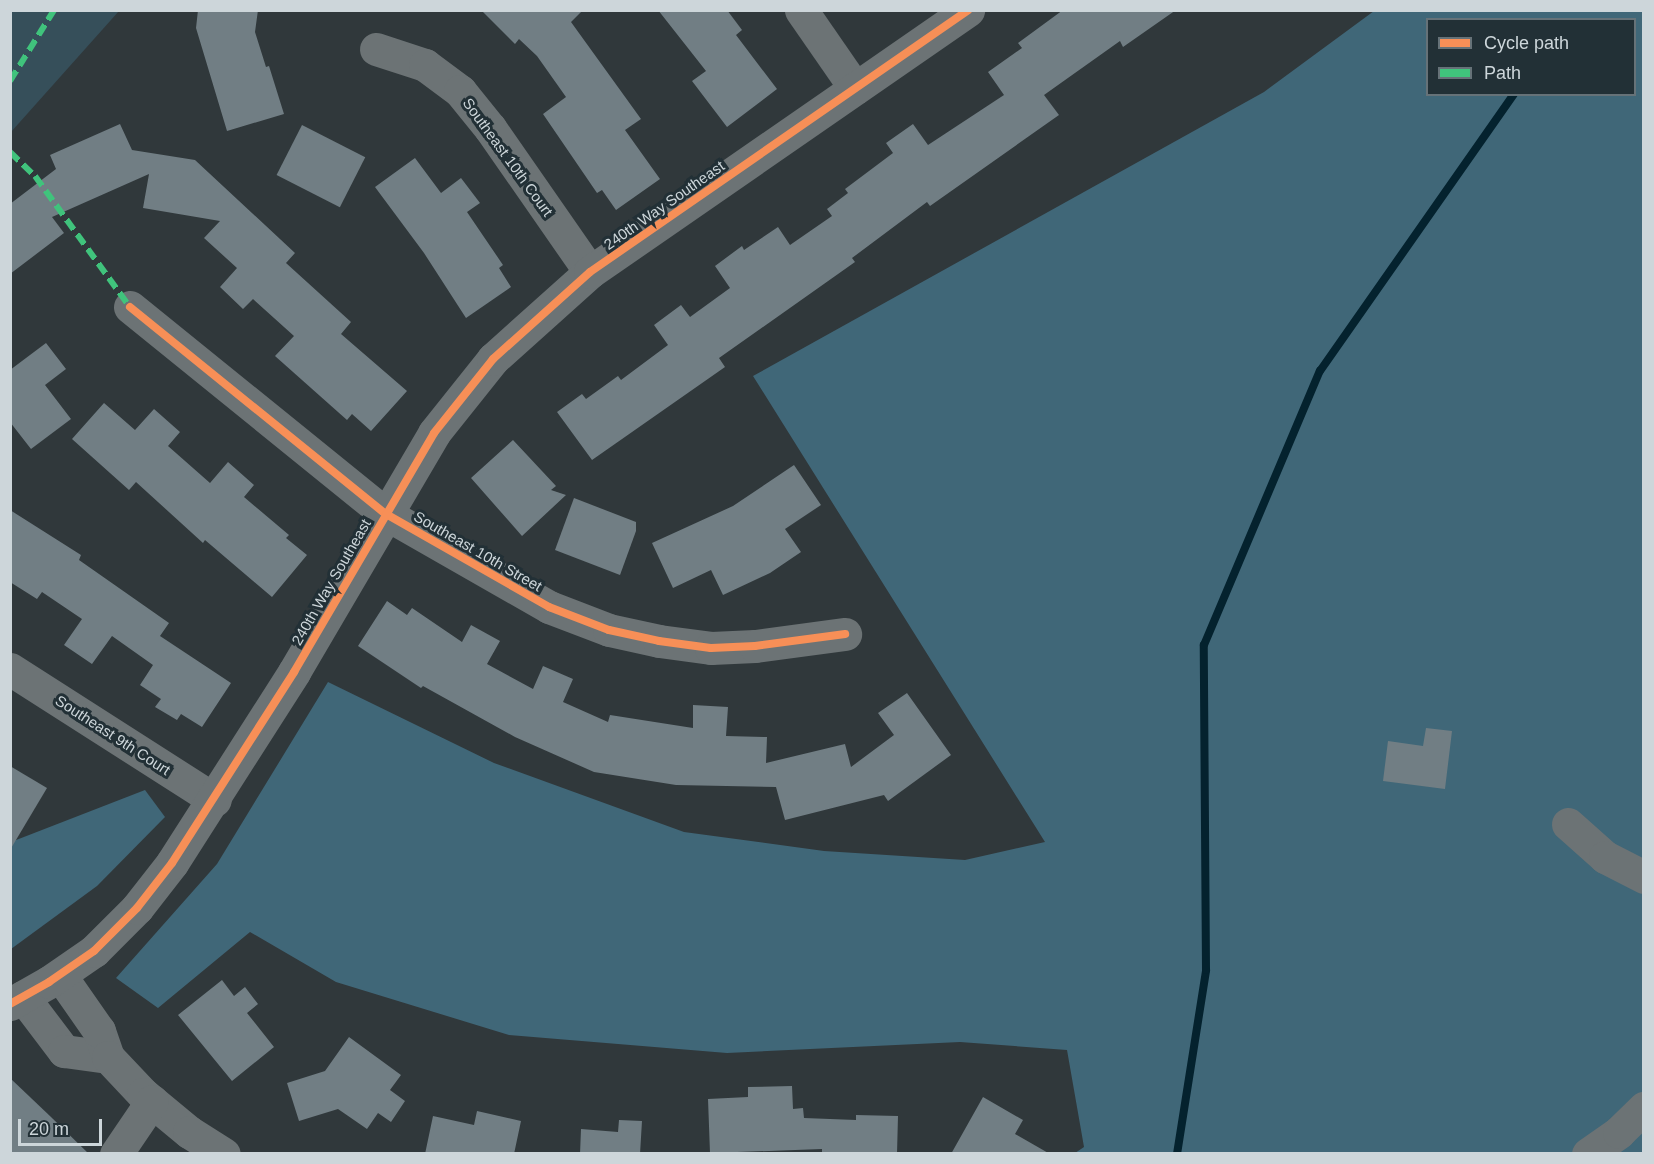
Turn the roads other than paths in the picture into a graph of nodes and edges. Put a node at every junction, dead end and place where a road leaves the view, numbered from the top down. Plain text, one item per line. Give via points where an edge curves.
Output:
1 (801, 10) edge
2 (968, 10) edge
3 (376, 49) dead end
4 (855, 88) junction
5 (590, 272) junction
6 (130, 307) dead end
7 (386, 514) junction
8 (845, 634) dead end
9 (10, 669) edge
10 (215, 800) junction
11 (1568, 824) dead end
12 (1644, 877) edge
13 (60, 975) junction
14 (17, 1001) edge
15 (108, 1057) junction
16 (152, 1101) junction
17 (1644, 1108) edge
18 (116, 1154) edge
19 (224, 1154) edge
20 (1588, 1154) edge

1 - 4 street
2 - 4 street, 240th Way Southeast
3 - 5 street, Southeast 10th Court via 425,65 460,91
4 - 5 street, 240th Way Southeast
5 - 7 street, 240th Way Southeast via 481,373 434,433
6 - 7 street, Southeast 10th Street
7 - 8 street, Southeast 10th Street via 549,607 609,630 711,648
7 - 10 street, 240th Way Southeast
9 - 10 street, Southeast 9th Court
10 - 13 street, 240th Way Southeast via 137,908 94,951
11 - 12 street via 1605,857
13 - 14 street, 240th Way Southeast
13 - 15 street via 99,1031
14 - 15 street via 64,1051
15 - 16 street
16 - 18 street
16 - 19 street
17 - 20 street

